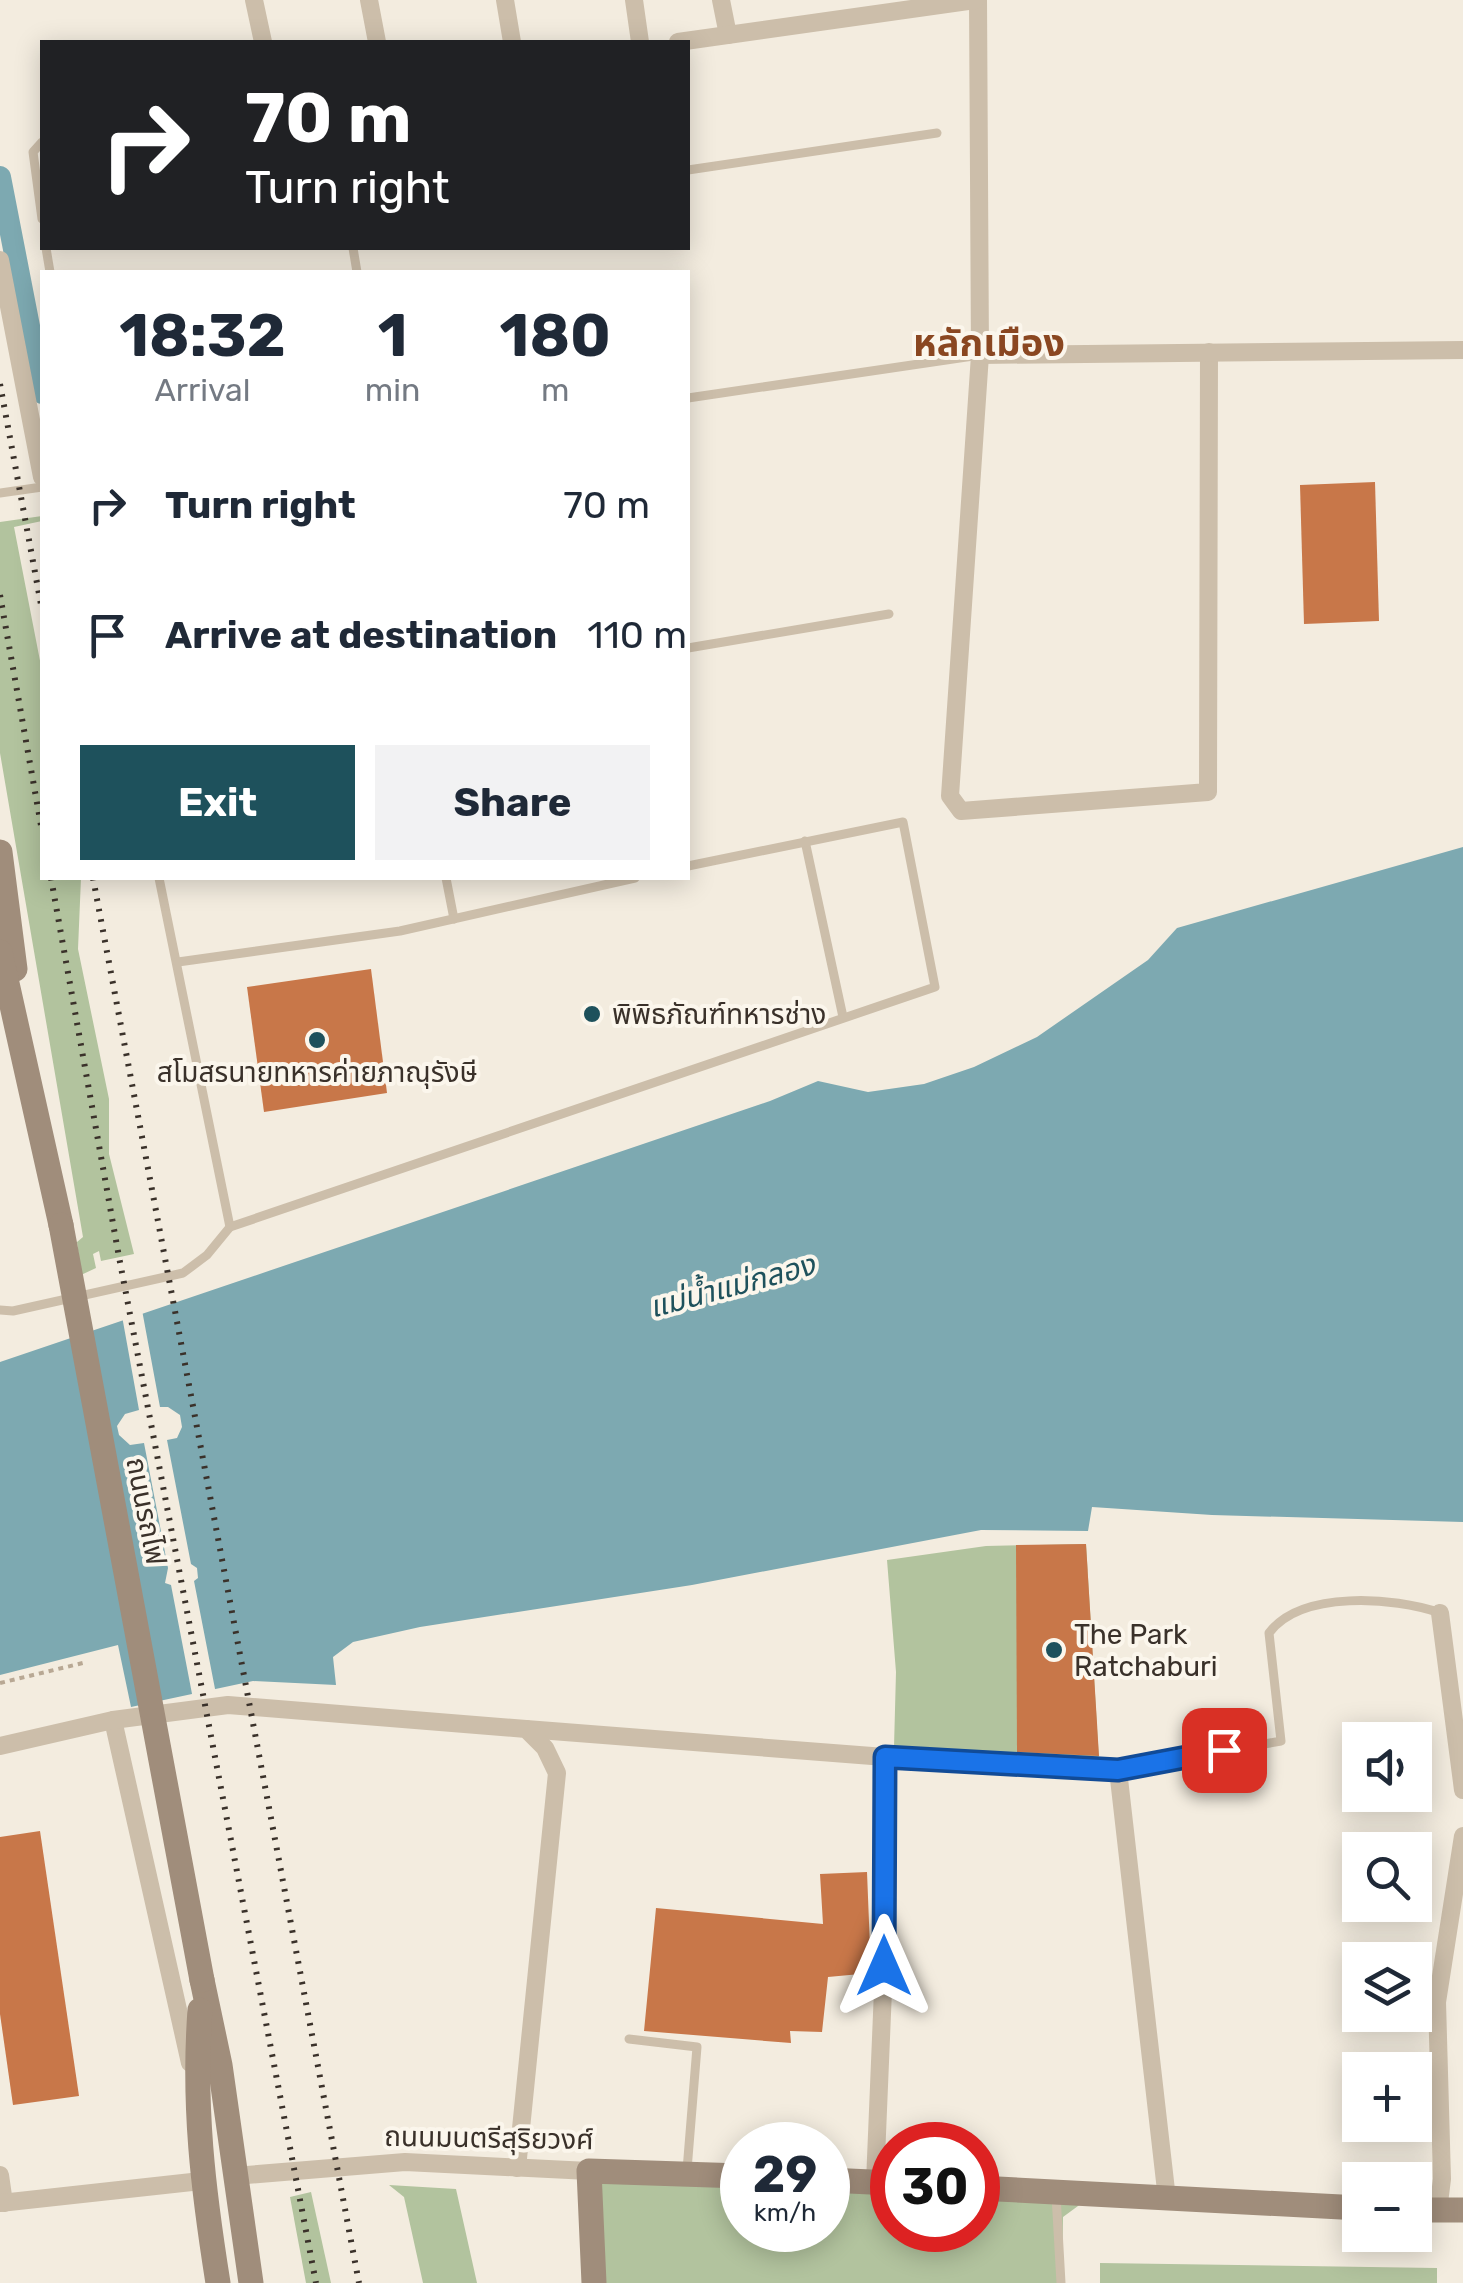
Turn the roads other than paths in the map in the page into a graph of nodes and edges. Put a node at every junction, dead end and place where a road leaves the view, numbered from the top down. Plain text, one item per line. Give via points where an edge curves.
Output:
1 (254, 0) edge
2 (369, 0) edge
3 (505, 0) edge
4 (634, 0) edge
5 (721, 0) edge
6 (977, 0) edge
7 (864, 8) edge
8 (728, 36) junction
9 (263, 40) edge
10 (377, 40) edge
11 (512, 40) edge
12 (640, 40) edge
13 (690, 41) edge
14 (937, 133) dead end
15 (40, 144) edge
16 (690, 170) edge
17 (40, 202) edge
18 (0, 260) edge
19 (1463, 350) edge
20 (1209, 352) junction
21 (980, 355) junction
22 (690, 398) edge
23 (40, 466) edge
24 (40, 487) edge
25 (0, 493) edge
26 (889, 614) dead end
27 (690, 648) edge
28 (805, 841) junction
29 (0, 852) edge
30 (690, 866) edge
31 (159, 880) edge
32 (446, 880) edge
33 (627, 880) edge
34 (454, 920) junction
35 (0, 952) edge
36 (178, 962) junction
37 (843, 1017) junction
38 (26, 1054) junction
39 (230, 1227) junction
40 (0, 1310) edge
41 (1440, 1613) joint
42 (113, 1720) junction
43 (526, 1729) junction
44 (0, 1746) edge
45 (885, 1757) junction
46 (1118, 1770) junction
47 (1463, 1790) edge
48 (1463, 1836) edge
49 (202, 1980) junction
50 (629, 2039) dead end
51 (194, 2083) junction
52 (884, 2122) edge
53 (517, 2168) junction
54 (589, 2171) junction
55 (687, 2173) junction
56 (0, 2175) edge
57 (720, 2175) edge
58 (234, 2176) junction
59 (202, 2181) junction
60 (1000, 2189) edge
61 (1056, 2192) junction
62 (1167, 2199) junction
63 (2, 2203) edge
64 (1342, 2207) edge
65 (1439, 2210) edge
66 (218, 2283) edge
67 (250, 2283) edge
68 (594, 2283) edge
69 (1061, 2283) edge

1 - 9 street
2 - 10 street
3 - 11 street
4 - 12 street
5 - 8 street
6 - 7 street
6 - 21 street
7 - 8 street
8 - 13 street
14 - 16 lane
15 - 17 lane via 34,152
18 - 23 street
19 - 20 street
20 - 21 street
20 - 21 street via 1208,792 961,811 950,796
21 - 22 lane
24 - 25 lane
26 - 27 lane
28 - 30 lane
28 - 37 lane
28 - 37 lane via 903,822 935,987
29 - 38 main road, ถนนรถไฟ
31 - 36 lane
32 - 34 lane
33 - 34 lane
34 - 36 lane
35 - 38 main road, ถนนรถไฟ
36 - 39 lane
37 - 39 lane
38 - 49 main road, ถนนรถไฟ, bridge
39 - 40 lane via 183,1273
41 - 46 lane via 1387,1600 1290,1614 1269,1633 1280,1741
41 - 47 street
42 - 43 street via 228,1705
42 - 44 street
42 - 51 street
43 - 45 street
43 - 53 street via 557,1773
45 - 46 street
45 - 52 street
46 - 62 street
48 - 65 street via 1437,2002
49 - 51 main road, ถนนรถไฟ
49 - 58 main road, ถนนรถไฟ
50 - 55 lane via 696,2047
51 - 59 main road, ถนนรถไฟ
53 - 54 street, ถนนมนตรีสุริยวงศ์
53 - 58 street, ถนนมนตรีสุริยวงศ์ via 420,2163
54 - 55 main road, ถนนมนตรีสุริยวงศ์
54 - 68 main road
55 - 57 main road, ถนนมนตรีสุริยวงศ์
56 - 63 street
58 - 67 main road, ถนนรถไฟ
59 - 63 street
59 - 66 main road, ถนนรถไฟ
60 - 61 main road
61 - 62 main road
61 - 69 lane
62 - 64 main road

